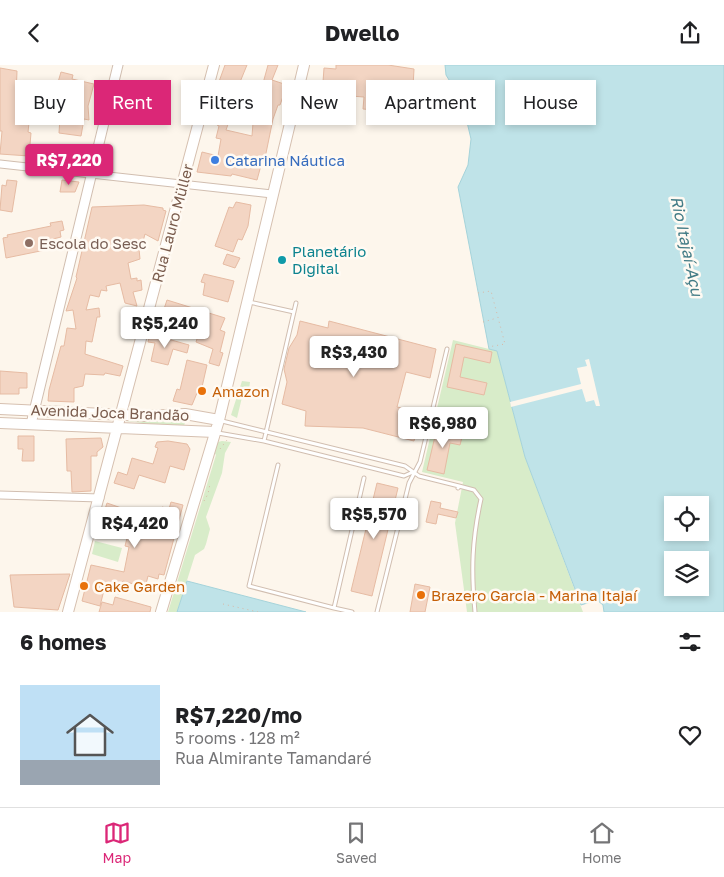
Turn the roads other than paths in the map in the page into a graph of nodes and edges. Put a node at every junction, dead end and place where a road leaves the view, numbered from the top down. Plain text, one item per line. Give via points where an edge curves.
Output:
1 (118, 65) edge
2 (214, 65) edge
3 (304, 65) edge
4 (0, 164) edge
5 (91, 173) junction
6 (182, 183) junction
7 (272, 194) junction
8 (246, 301) junction
9 (296, 303) dead end
10 (294, 312) junction
11 (447, 349) dead end
12 (0, 409) edge
13 (34, 410) junction
14 (185, 414) junction
15 (120, 415) junction
16 (219, 420) junction
17 (0, 423) edge
18 (31, 424) junction
19 (117, 427) junction
20 (186, 431) junction
21 (215, 432) junction
22 (266, 433) junction
23 (264, 441) junction
24 (278, 465) dead end
25 (414, 471) junction
26 (364, 479) dead end
27 (0, 495) edge
28 (100, 498) junction
29 (334, 608) junction
30 (68, 612) edge
31 (161, 612) edge
32 (352, 612) edge
33 (377, 612) edge
34 (475, 612) edge

1 - 5 street
2 - 6 main road, Rua Lauro Müller
3 - 7 main road
4 - 5 street
5 - 6 street
5 - 13 street
6 - 7 street
6 - 15 main road, Rua Lauro Müller
7 - 8 main road
8 - 10 lane
8 - 16 main road
9 - 10 lane
10 - 22 lane
11 - 25 lane via 420,462
12 - 13 main road, Avenida Joca Brandão
13 - 15 main road, Avenida Joca Brandão
13 - 18 street
14 - 15 main road, Avenida Joca Brandão
14 - 16 main road, Avenida Joca Brandão
14 - 20 main road via 190,422
15 - 19 main road, Rua Lauro Müller
16 - 21 main road
16 - 22 lane
17 - 18 main road, Avenida Joca Brandão
18 - 19 main road, Avenida Joca Brandão
19 - 20 main road, Avenida Joca Brandão
19 - 28 main road, Rua Lauro Müller
20 - 21 main road, Avenida Joca Brandão
21 - 23 lane
21 - 31 main road
22 - 23 lane
22 - 25 lane via 405,466
23 - 25 lane via 404,476
24 - 29 lane via 249,586
25 - 33 lane
25 - 34 lane via 419,476 474,490 481,499 473,535
26 - 29 lane
27 - 28 street
28 - 30 main road, Rua Lauro Müller
29 - 32 lane

